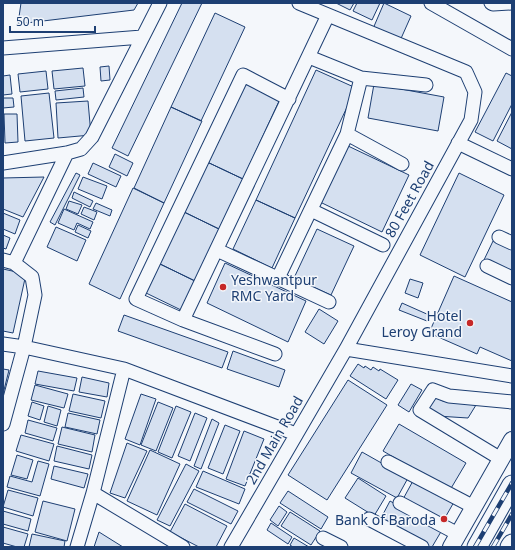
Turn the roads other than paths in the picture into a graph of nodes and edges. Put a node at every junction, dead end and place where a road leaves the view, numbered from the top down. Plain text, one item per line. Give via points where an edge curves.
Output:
1 (160, 3) edge
2 (299, 3) edge
3 (431, 3) edge
4 (491, 3) edge
5 (512, 3) edge
6 (328, 15) junction
7 (142, 38) junction
8 (3, 48) edge
9 (512, 49) edge
10 (309, 57) junction
11 (361, 78) junction
12 (426, 85) dead end
13 (289, 98) junction
14 (347, 134) junction
15 (458, 143) junction
16 (67, 153) junction
17 (3, 163) edge
18 (402, 164) dead end
19 (512, 169) edge
20 (311, 210) junction
21 (499, 237) dead end
22 (512, 243) edge
23 (383, 245) dead end
24 (217, 250) junction
25 (9, 261) edge
26 (487, 266) dead end
27 (278, 278) junction
28 (512, 278) edge
29 (329, 302) dead end
30 (183, 320) junction
31 (3, 344) edge
32 (24, 347) junction
33 (346, 349) junction
34 (275, 354) dead end
35 (124, 368) junction
36 (512, 376) edge
37 (512, 402) edge
38 (3, 424) edge
39 (296, 434) junction
40 (512, 440) edge
41 (501, 459) junction
42 (388, 462) dead end
43 (512, 485) edge
44 (93, 493) junction
45 (400, 503) dead end
46 (474, 507) junction
47 (370, 519) dead end
48 (323, 538) dead end
49 (454, 541) edge
50 (512, 544) edge
51 (77, 547) edge
52 (183, 547) edge
53 (231, 547) edge
54 (341, 547) edge
55 (422, 547) edge
56 (477, 547) edge
57 (510, 547) edge

1 - 7 street
2 - 6 street, 80 Feet Road
3 - 9 street
4 - 5 street
6 - 10 street
6 - 15 street, 80 Feet Road via 466,72 475,92 471,120
7 - 8 street
7 - 16 street via 92,137 81,149
10 - 11 street
10 - 13 street
11 - 12 street
11 - 14 street
13 - 24 street
13 - 30 street via 243,75 136,299
14 - 18 street
14 - 20 street
15 - 19 street
15 - 33 street, 80 Feet Road
16 - 17 street
16 - 25 street
20 - 23 street
20 - 27 street
21 - 22 street
24 - 27 street
24 - 30 street
25 - 32 street via 32,277 35,295
26 - 28 street
27 - 29 street
30 - 34 street
31 - 32 street
32 - 35 street
32 - 38 street
33 - 36 street
33 - 39 street, 2nd Main Road
35 - 39 street
35 - 44 street
37 - 41 street via 449,396 433,390 420,410
39 - 53 street, 2nd Main Road
40 - 41 main road
41 - 46 main road
42 - 46 street
43 - 56 highway
44 - 51 street
44 - 52 street
45 - 49 street
46 - 49 main road
47 - 55 street
48 - 54 street
50 - 57 highway

